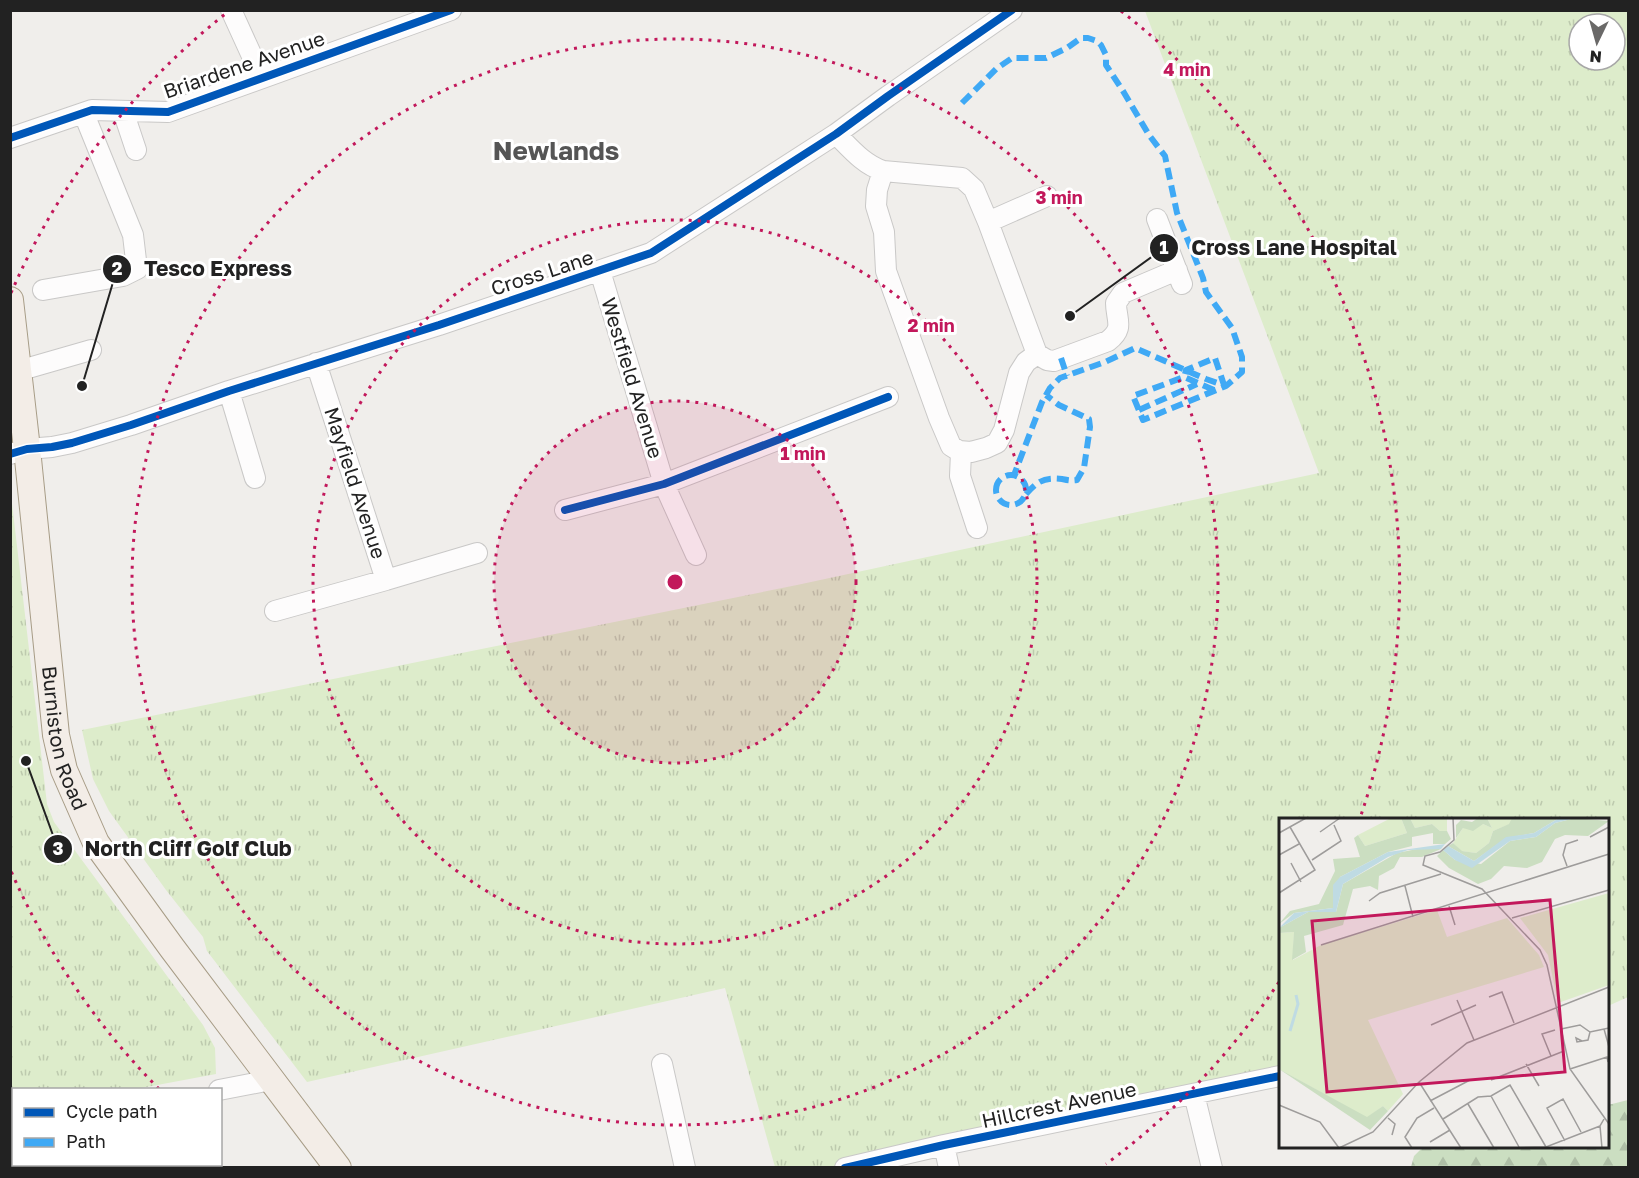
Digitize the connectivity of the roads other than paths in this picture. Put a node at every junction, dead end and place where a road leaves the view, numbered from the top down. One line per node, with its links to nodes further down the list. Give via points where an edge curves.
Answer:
1 (231, 10): 4 (street)
2 (451, 10): 4 (street, Briardene Avenue)
3 (1004, 13): 7 (street, Cross Lane)
4 (262, 78): 5 (street, Briardene Avenue, via 168,112)
5 (123, 111): 6 (street, Briardene Avenue, via 92,110); 9 (street)
6 (84, 114): 8 (street, Briardene Avenue); 15 (street, via 133,235 137,269 123,276)
7 (836, 134): 10 (street, via 864,162); 14 (street, Cross Lane, via 651,253)
8 (10, 138)
9 (136, 150)
10 (882, 171): 13 (street, via 962,178 974,189); 24 (street, via 876,206 884,232 886,271 939,418 951,446)
11 (1047, 196): 13 (street)
12 (1157, 219): 18 (street, via 1179,277 1123,292 1116,303 1119,327 1108,341 1054,361)
13 (988, 222): 18 (street)
14 (600, 271): 19 (street, Cross Lane); 26 (street, Westfield Avenue)
15 (43, 290)
16 (10, 300): 20 (main road, Burniston Road)
17 (91, 350): 20 (street)
18 (1037, 354): 24 (street, via 1019,374 997,443)
19 (316, 363): 21 (street, Cross Lane); 31 (street, Mayfield Avenue)
20 (18, 371): 23 (main road, Burniston Road)
21 (229, 391): 23 (street, Cross Lane, via 72,443); 25 (street)
22 (888, 397): 26 (street, Westfield Avenue)
23 (19, 451): 35 (main road, Burniston Road, via 56,735 64,770 96,843)
24 (961, 452): 28 (street, via 960,476)
25 (255, 478)
26 (664, 484): 27 (street, Westfield Avenue); 30 (street, Westfield Avenue)
27 (565, 510)
28 (977, 528)
29 (477, 553): 31 (street, Mayfield Avenue)
30 (696, 555)
31 (386, 580): 32 (street)
32 (275, 611)
33 (662, 1064): 40 (street)
34 (1279, 1076): 37 (street, Hillcrest Avenue)
35 (272, 1080): 36 (street); 39 (main road, Burniston Road)
36 (222, 1088)
37 (1194, 1094): 38 (street, Hillcrest Avenue); 43 (street)
38 (944, 1145): 41 (street, Hillcrest Avenue); 42 (street)
39 (338, 1167)
40 (685, 1167)
41 (845, 1167)
42 (949, 1167)
43 (1212, 1167)

